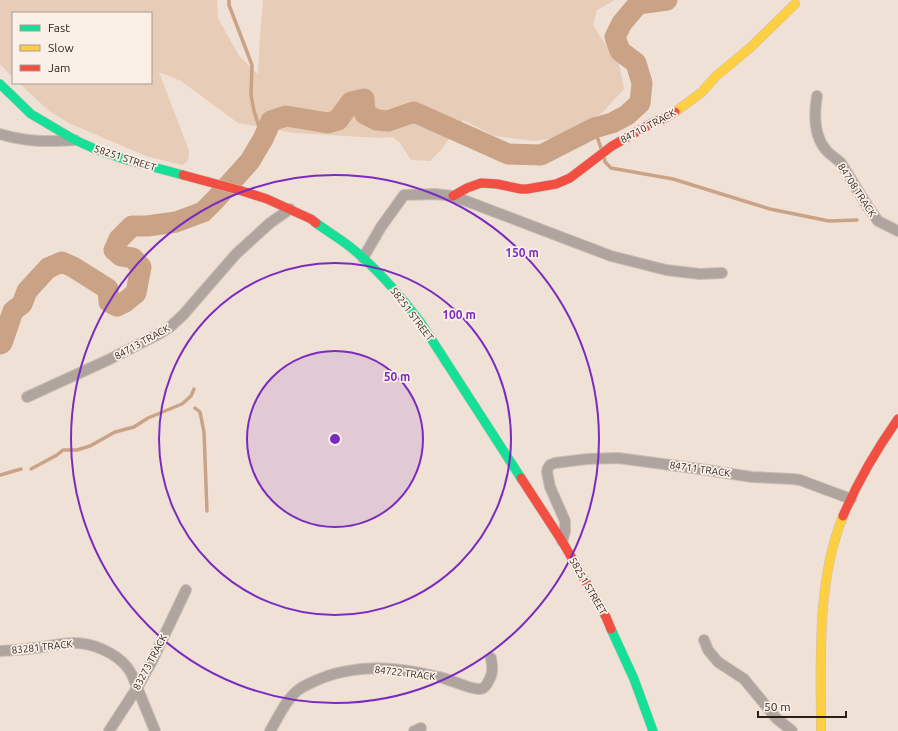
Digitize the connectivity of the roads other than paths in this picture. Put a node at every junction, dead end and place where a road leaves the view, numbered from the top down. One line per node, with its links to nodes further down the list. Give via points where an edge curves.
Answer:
1 (795, 4): 6 (street, 84710 TRACK, via 691,101 678,111 612,146 570,178 556,184 527,189 481,183)
2 (0, 84): 5 (street, 58251 STREET, via 31,114)
3 (817, 96): 8 (street, 84708 TRACK, via 815,121 820,140 826,150 841,163 878,221)
4 (0, 134): 5 (street, via 27,140)
5 (75, 140): 7 (street, 58251 STREET, via 95,150 242,191)
6 (453, 196): 9 (street, via 404,195); 10 (street, via 611,256 666,270 700,274)
7 (290, 209): 9 (street, 58251 STREET, via 317,223); 11 (street, 84713 TRACK, via 270,223 236,254 170,327 108,360)
8 (898, 231)
9 (363, 258): 14 (street, 58251 STREET, via 421,323)
10 (722, 273)
11 (27, 397)
12 (898, 419): 13 (street, via 869,460)
13 (850, 499): 14 (street, 84711 TRACK, via 800,480 785,478 752,477 618,458 555,463 548,468 548,478 564,521 565,532); 25 (street, via 836,539 826,583 822,629)
14 (562, 541): 23 (street, 58251 STREET, via 606,617 634,679)
15 (186, 590): 19 (street, 83273 TRACK)
16 (704, 640): 24 (street, via 718,662 744,679 776,718)
17 (0, 651): 19 (street, 83281 TRACK, via 84,643 108,652 122,661)
18 (491, 658): 22 (street, 84722 TRACK, via 491,677 481,689 474,689 438,676 380,668 330,675 296,692)
19 (137, 688): 20 (street, 83273 TRACK); 21 (street, 83281 TRACK)
20 (108, 731)
21 (155, 731)
22 (270, 731)
23 (653, 731)
24 (792, 731)
25 (821, 731)

